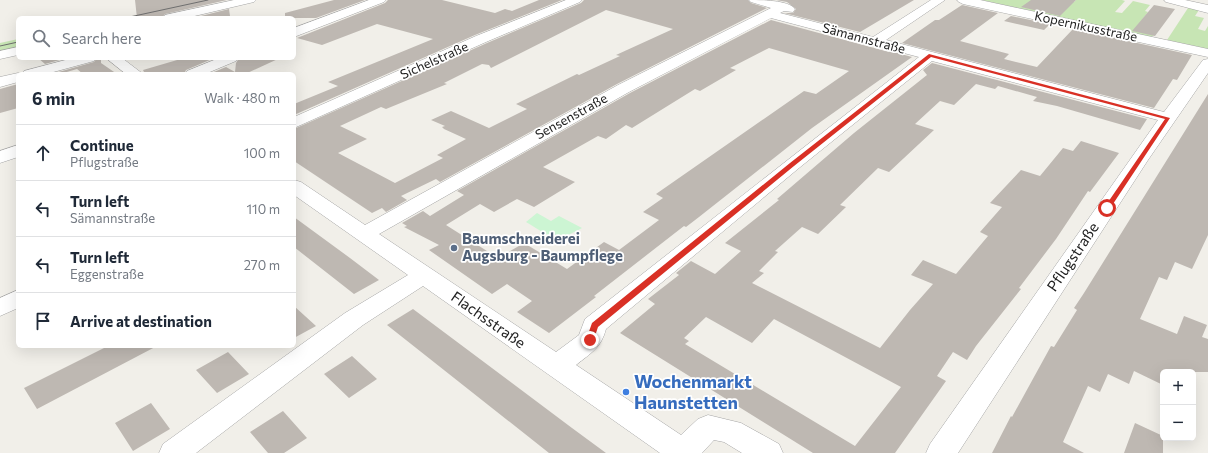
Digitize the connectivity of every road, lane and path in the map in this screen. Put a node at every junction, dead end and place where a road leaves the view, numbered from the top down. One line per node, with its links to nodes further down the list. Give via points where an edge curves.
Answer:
1 (250, 0): 11 (street)
2 (380, 0): 12 (street)
3 (576, 0): 28 (street, Sichelstraße, via 481,39)
4 (755, 0): 10 (street, Sämannstraße)
5 (939, 0): 13 (street)
6 (963, 0): 15 (street, Kopernikusstraße)
7 (1170, 0): 8 (street)
8 (1185, 2): 9 (street)
9 (1208, 9)
10 (777, 10): 13 (street, Sämannstraße); 32 (street, Sensenstraße, via 648,74)
11 (178, 16)
12 (296, 32)
13 (881, 37): 17 (street, Sämannstraße)
14 (16, 51): 16 (street)
15 (1208, 53)
16 (0, 55)
17 (930, 55): 27 (street, Sämannstraße); 36 (street, via 594,325 590,340)
18 (82, 60): 22 (street)
19 (116, 60): 23 (street)
20 (226, 60): 24 (street)
21 (1208, 63): 27 (street, Pflugstraße)
22 (36, 72)
23 (133, 72)
24 (197, 72)
25 (16, 78): 26 (street)
26 (0, 82)
27 (1168, 118): 40 (street, Pflugstraße)
28 (296, 122)
29 (16, 151): 30 (street)
30 (0, 158)
31 (296, 187): 32 (street, Flachsstraße)
32 (364, 234): 33 (street, Flachsstraße)
33 (423, 276): 36 (street, Flachsstraße); 37 (street, via 354,319)
34 (16, 299): 35 (street)
35 (0, 308)
36 (556, 367): 38 (street, Flachsstraße)
37 (174, 453)
38 (683, 453): 39 (street, via 708,427 731,432)
39 (768, 453)
40 (941, 453)

